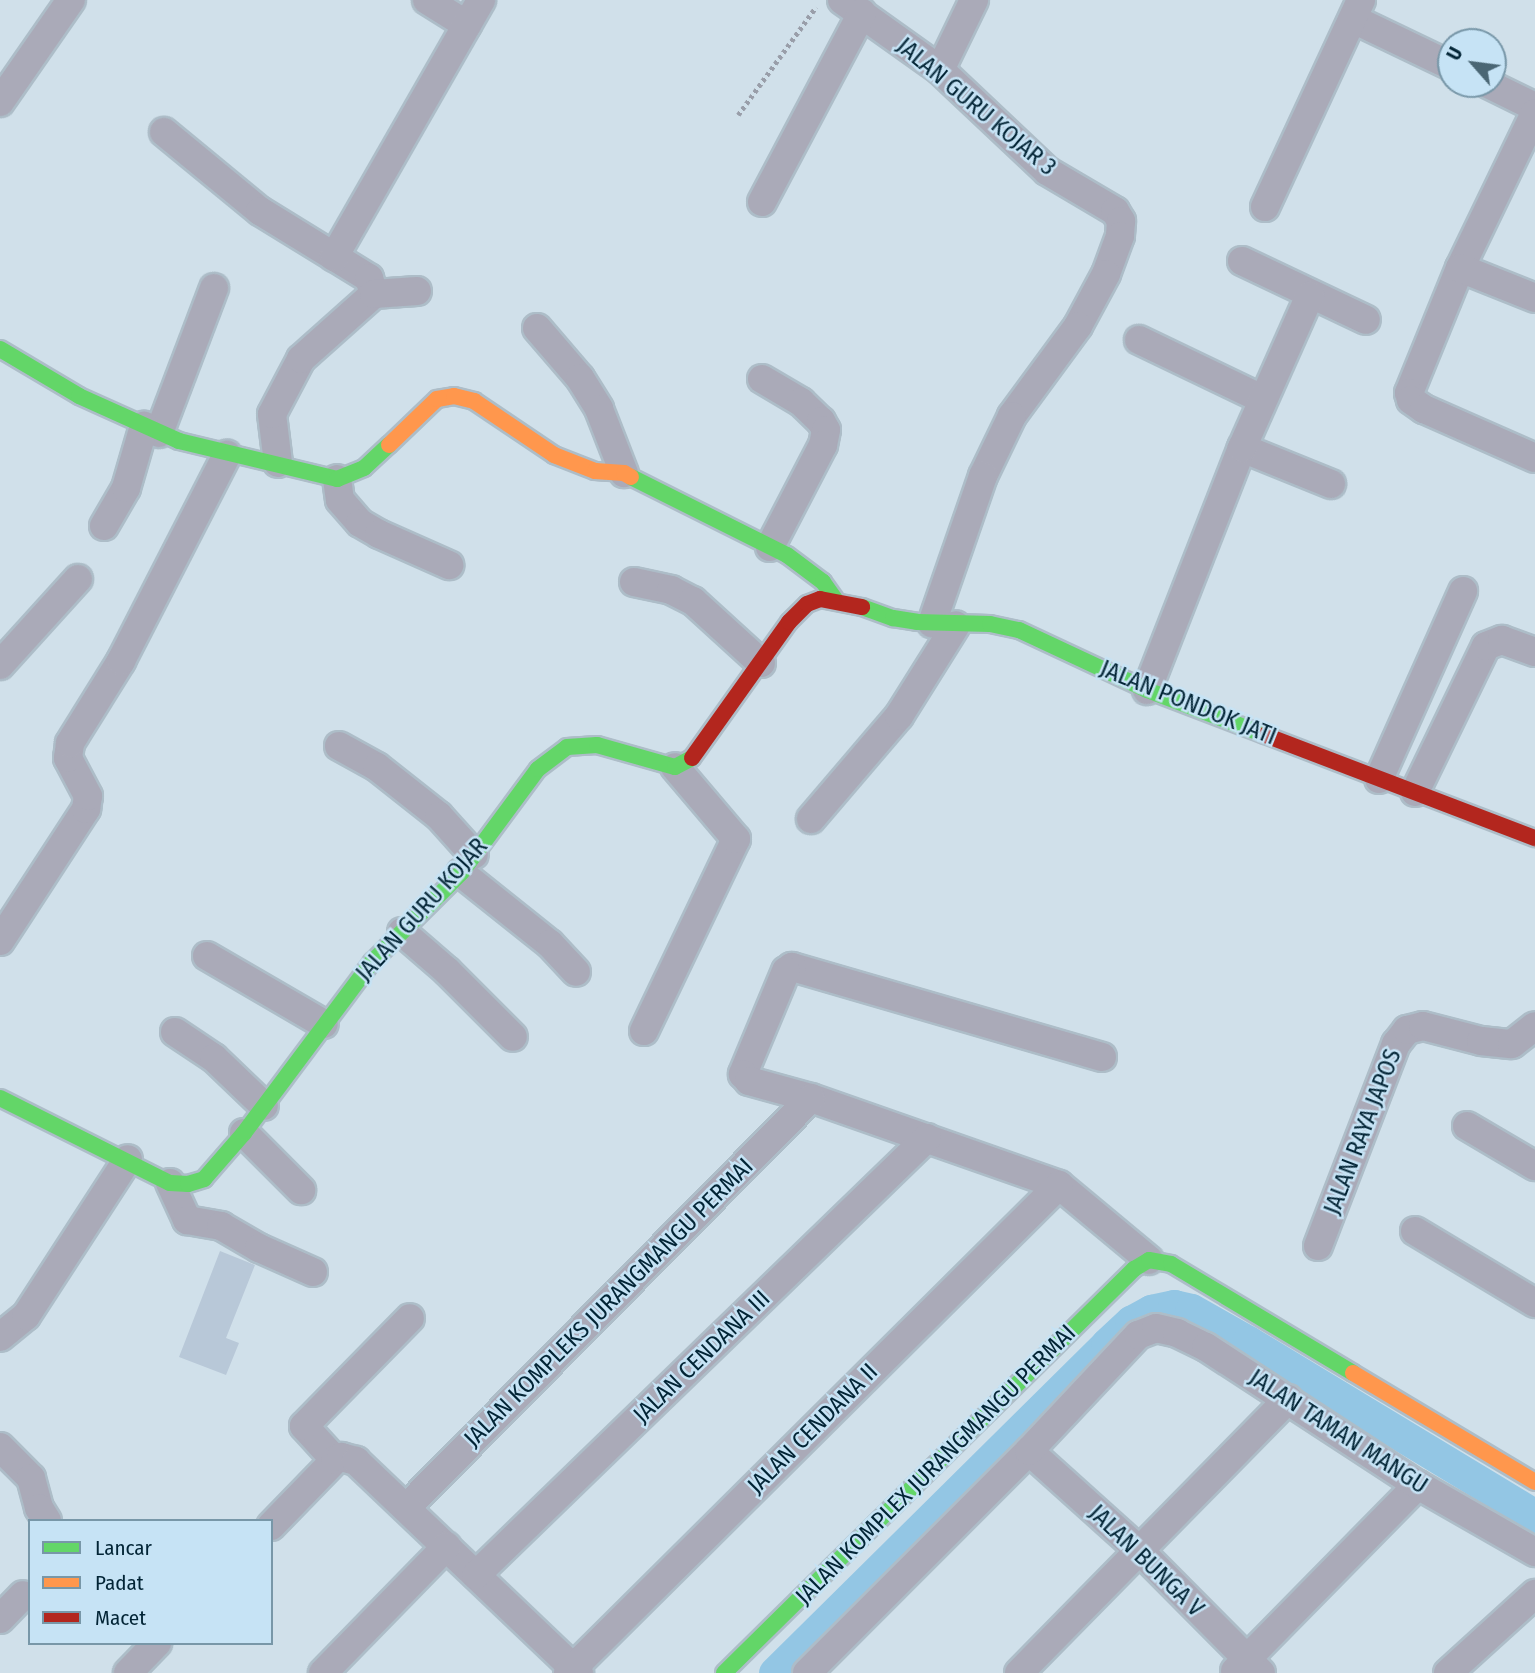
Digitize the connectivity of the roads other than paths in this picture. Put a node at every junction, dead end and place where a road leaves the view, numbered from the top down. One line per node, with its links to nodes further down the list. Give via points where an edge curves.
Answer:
1 (71, 0): 11 (street)
2 (427, 0): 7 (street)
3 (481, 0): 7 (street)
4 (974, 0): 9 (street)
5 (852, 7): 9 (street, JALAN GURU KOJAR 3); 15 (street)
6 (1357, 10): 8 (street); 16 (street)
7 (467, 25): 17 (street)
8 (1437, 58)
9 (940, 70): 46 (street, JALAN GURU KOJAR 3, via 1047,171 1115,211 1121,221 1106,274 1079,326 1012,416 983,475)
10 (1507, 93): 12 (street)
11 (0, 102)
12 (1535, 107)
13 (1535, 113): 19 (street)
14 (164, 132): 17 (street, via 260,211)
15 (762, 202)
16 (1265, 207)
17 (334, 257): 22 (street, via 369,278)
18 (1242, 261): 23 (street)
19 (1461, 268): 24 (street); 34 (street, via 1409,393 1411,400)
20 (214, 288): 31 (street)
21 (417, 291): 22 (street)
22 (374, 293): 35 (street, via 301,359 272,414)
23 (1310, 295): 25 (street); 30 (street)
24 (1535, 298)
25 (1366, 320)
26 (537, 328): 36 (street, via 580,378 599,409)
27 (1139, 340): 30 (street)
28 (0, 349): 31 (street, via 79,396)
29 (762, 379): 40 (street, via 800,402 826,430 823,445)
30 (1262, 398): 32 (street)
31 (152, 430): 33 (street); 39 (street)
32 (1241, 448): 38 (street); 50 (street)
33 (227, 455): 35 (street); 59 (street, via 121,661 70,743 68,758 88,796 86,809)
34 (1535, 458)
35 (278, 463): 37 (street)
36 (624, 473): 37 (street, via 595,471 554,454 474,401 454,396 437,400 364,468); 40 (street)
37 (337, 479): 41 (street, via 340,500 360,523)
38 (1331, 484)
39 (104, 526)
40 (770, 547): 45 (street, via 823,582)
41 (449, 565)
42 (78, 579): 49 (street)
43 (634, 582): 48 (street, via 671,590 693,601)
44 (1463, 591): 53 (street)
45 (835, 600): 46 (street, JALAN PONDOK JATI, via 893,618); 48 (street, via 807,604)
46 (944, 624): 50 (street, JALAN PONDOK JATI, via 990,624 1020,631); 55 (street, via 899,716)
47 (1535, 652): 54 (street, via 1502,640 1486,646)
48 (761, 663): 52 (street, via 695,757)
49 (0, 666)
50 (1147, 690): 53 (street, JALAN PONDOK JATI)
51 (339, 747): 57 (street, via 377,767 439,816)
52 (675, 768): 57 (street, JALAN GURU KOJAR, via 597,745 567,747 537,769); 64 (street, via 736,839)
53 (1379, 779): 54 (street, JALAN PONDOK JATI)
54 (1415, 792): 56 (street, JALAN PONDOK JATI)
55 (811, 819)
56 (1535, 838)
57 (467, 864): 58 (street, JALAN GURU KOJAR); 61 (street)
58 (402, 932): 62 (street, JALAN GURU KOJAR); 66 (street)
59 (0, 941)
60 (207, 956): 62 (street)
61 (576, 972)
62 (324, 1024): 70 (street, JALAN GURU KOJAR)
63 (1535, 1026): 80 (street, JALAN RAYA JAPOS, via 1512,1044 1423,1026 1407,1030 1396,1044)
64 (644, 1031)
65 (175, 1032): 70 (street, via 214,1058)
66 (513, 1037)
67 (1102, 1057): 69 (street, via 792,967 786,971 743,1074 749,1081)
68 (0, 1098): 74 (street)
69 (811, 1098): 73 (street); 92 (street, JALAN KOMPLEKS JURANGMANGU PERMAI)
70 (264, 1106): 72 (street, JALAN GURU KOJAR)
71 (1467, 1126): 75 (street)
72 (244, 1133): 76 (street, JALAN GURU KOJAR, via 204,1179); 78 (street)
73 (927, 1138): 77 (street); 98 (street, JALAN CENDANA III)
74 (128, 1159): 76 (street); 85 (street, via 26,1316)
75 (1535, 1166)
76 (170, 1183): 82 (street, via 187,1220 221,1226)
77 (1059, 1185): 81 (street); 104 (street, JALAN CENDANA II)
78 (301, 1190)
79 (1415, 1231): 83 (street)
80 (1318, 1246)
81 (1150, 1260): 90 (street, via 1171,1264); 107 (street, JALAN KOMPLEX JURANGMANGU PERMAI, via 1134,1269)
82 (313, 1272)
83 (1535, 1303)
84 (410, 1318): 89 (street, via 304,1426)
85 (0, 1337)
86 (1289, 1399): 88 (street, JALAN TAMAN MANGU, via 1206,1347 1156,1328 1138,1335); 91 (street, JALAN TAMAN MANGU); 96 (street)
87 (0, 1447): 93 (street, via 31,1478)
88 (1029, 1451): 96 (street, JALAN BUNGA V); 108 (street)
89 (335, 1460): 92 (street, via 356,1461); 94 (street)
90 (1535, 1482)
91 (1418, 1485): 97 (street, JALAN TAMAN MANGU); 103 (street)
92 (406, 1508): 95 (street)
93 (46, 1519)
94 (273, 1523)
95 (447, 1546): 98 (street); 106 (street)
96 (1139, 1550): 103 (street, JALAN BUNGA V); 109 (street)
97 (1535, 1552)
98 (476, 1575): 104 (street)
99 (1535, 1594): 110 (street)
100 (23, 1595): 101 (street)
101 (0, 1619)
102 (155, 1645): 105 (street)
103 (1247, 1668)
104 (573, 1671)
105 (128, 1673)
106 (324, 1673)
107 (724, 1673)
108 (807, 1673)
109 (1019, 1673)
110 (1448, 1673)

